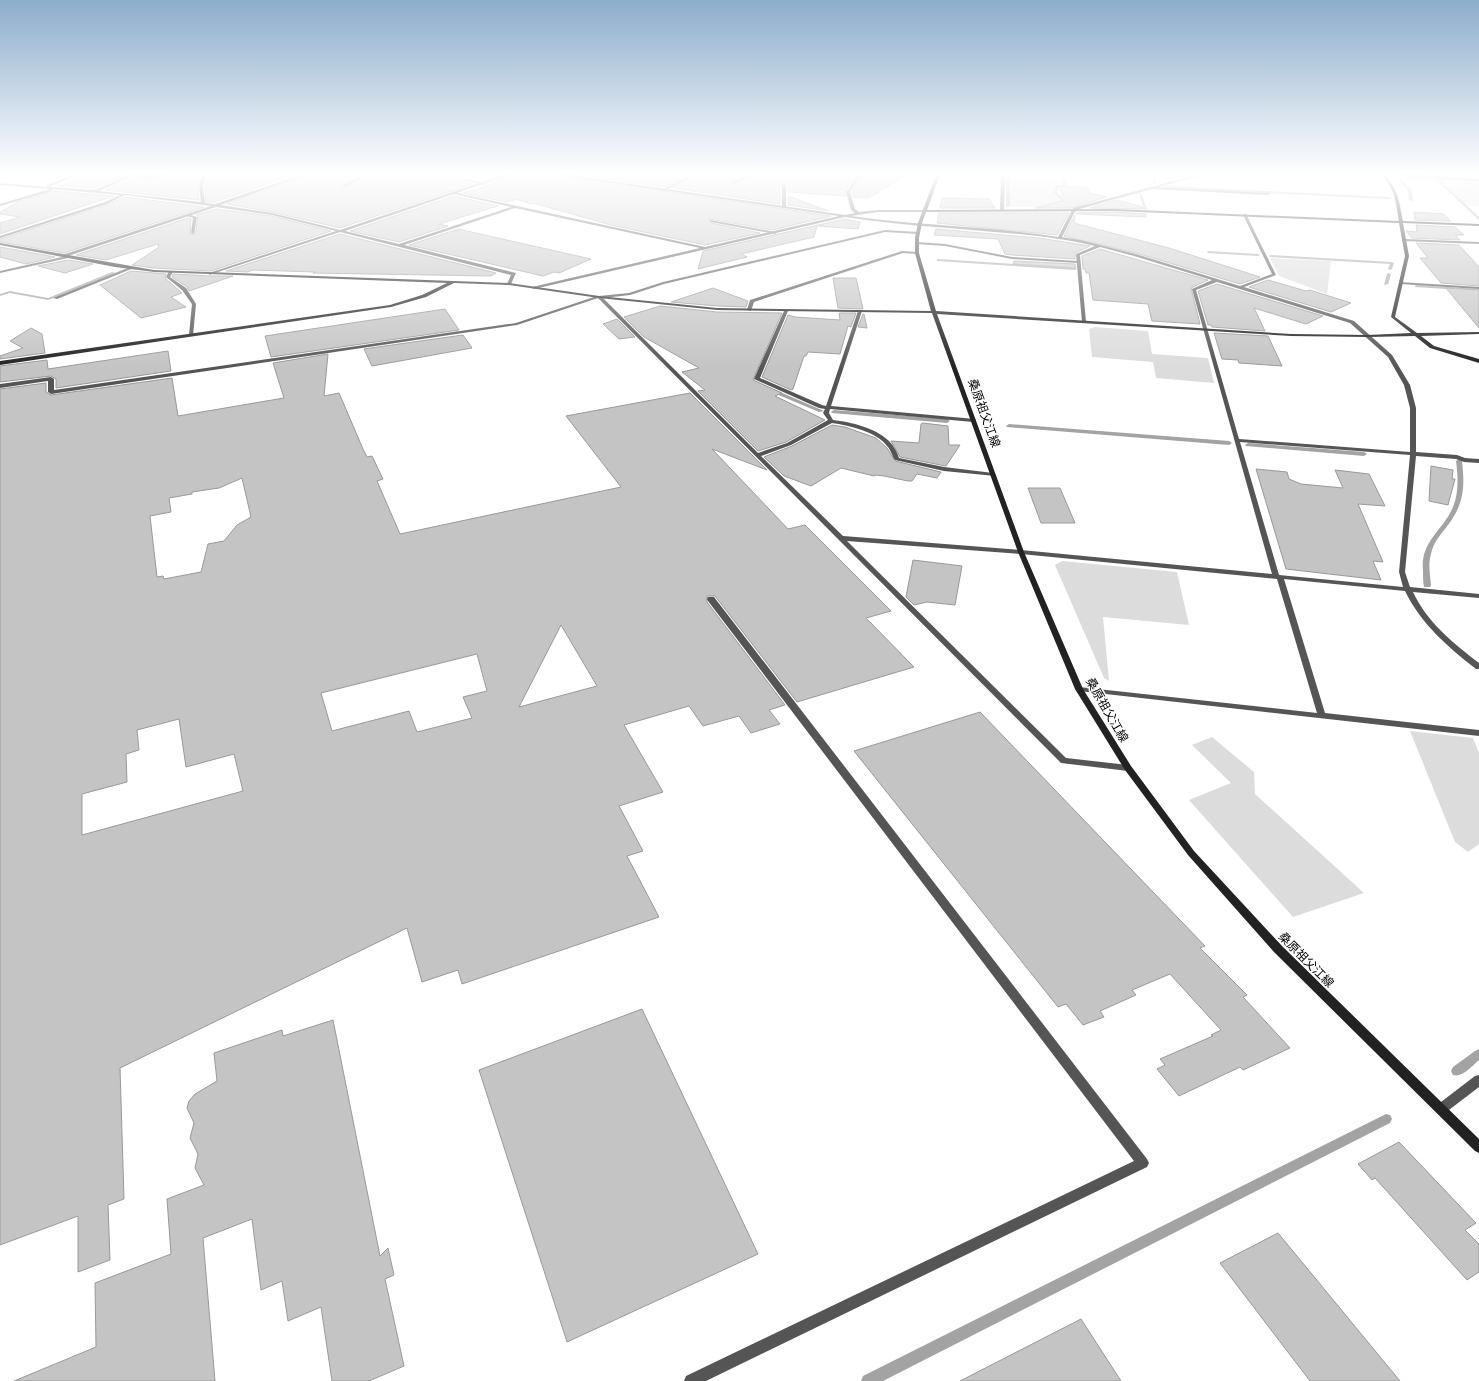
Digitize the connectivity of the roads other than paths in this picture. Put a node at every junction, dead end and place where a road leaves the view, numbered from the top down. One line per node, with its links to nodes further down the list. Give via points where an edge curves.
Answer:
1 (116, 239): 19 (street)
2 (315, 239): 24 (street)
3 (374, 239): 15 (street)
4 (419, 239): 15 (street)
5 (664, 239): 17 (street)
6 (748, 239): 17 (street)
7 (849, 239): 32 (street, via 663,283 630,294)
8 (917, 239): 12 (street, 桑原祖父江線)
9 (1071, 239): 16 (street)
10 (1257, 239): 29 (street, via 1274,275)
11 (1405, 240): 13 (street); 28 (street, via 1407,256)
12 (917, 243): 18 (street, 桑原祖父江線); 20 (street, via 945,245 1012,258)
13 (1479, 243)
14 (0, 244): 19 (street)
15 (400, 246): 27 (street, via 514,274)
16 (1099, 246): 20 (street, via 1078,254); 25 (street)
17 (708, 249): 30 (street)
18 (917, 253): 34 (street, via 903,252 752,301); 37 (street, 桑原祖父江線)
19 (65, 256): 21 (street); 22 (street)
20 (1078, 262): 38 (street)
21 (132, 268): 23 (street); 33 (street)
22 (0, 272)
23 (171, 272): 24 (street); 41 (street, via 168,277 184,289 194,304)
24 (211, 274): 26 (street)
25 (1217, 280): 29 (street); 39 (street, via 1194,289)
26 (454, 281): 27 (street); 41 (street, via 424,296 391,306)
27 (509, 284): 30 (street)
28 (1401, 284): 31 (street); 42 (street, via 1393,317)
29 (1241, 287): 43 (street, via 1352,322)
30 (534, 288): 32 (street)
31 (1479, 288)
32 (599, 297): 34 (street); 46 (street, via 517,324 51,392 51,379); 52 (street)
33 (55, 298)
34 (749, 310): 35 (street)
35 (786, 311): 36 (street); 47 (street, via 757,379)
36 (860, 311): 37 (street); 47 (street)
37 (934, 312): 38 (street); 48 (street, 桑原祖父江線)
38 (1084, 322): 39 (street)
39 (1204, 330): 43 (street); 50 (street)
40 (1479, 333): 42 (street)
41 (191, 335): 45 (street)
42 (1418, 335): 43 (street); 44 (street, via 1432,347)
43 (1368, 336): 51 (street, via 1390,356 1407,385 1413,408)
44 (1479, 361)
45 (0, 363)
46 (0, 386)
47 (828, 408): 48 (street); 49 (street, via 826,413)
48 (973, 420): 54 (street, 桑原祖父江線)
49 (830, 421): 52 (street, via 789,444); 54 (street, via 876,434 889,443 897,459 944,469)
50 (1236, 440): 51 (street); 57 (street)
51 (1413, 454): 53 (street); 58 (street, via 1402,572)
52 (757, 455): 55 (street)
53 (1479, 461)
54 (993, 475): 56 (street, 桑原祖父江線)
55 (840, 538): 56 (street); 65 (street, via 1064,761)
56 (1021, 552): 57 (street); 62 (street, 桑原祖父江線)
57 (1278, 577): 58 (street); 63 (street)
58 (1406, 590): 59 (street); 61 (street, via 1429,624)
59 (1479, 596)
60 (711, 599): 69 (street, via 1143,1162)
61 (1479, 667)
62 (1079, 689): 63 (street); 65 (street, 桑原祖父江線)
63 (1322, 716): 64 (street)
64 (1479, 733)
65 (1128, 768): 67 (street, 桑原祖父江線, via 1191,853 1269,939)
66 (1479, 1080): 67 (street)
67 (1441, 1109): 68 (street, 桑原祖父江線)
68 (1479, 1147)
69 (691, 1381)

